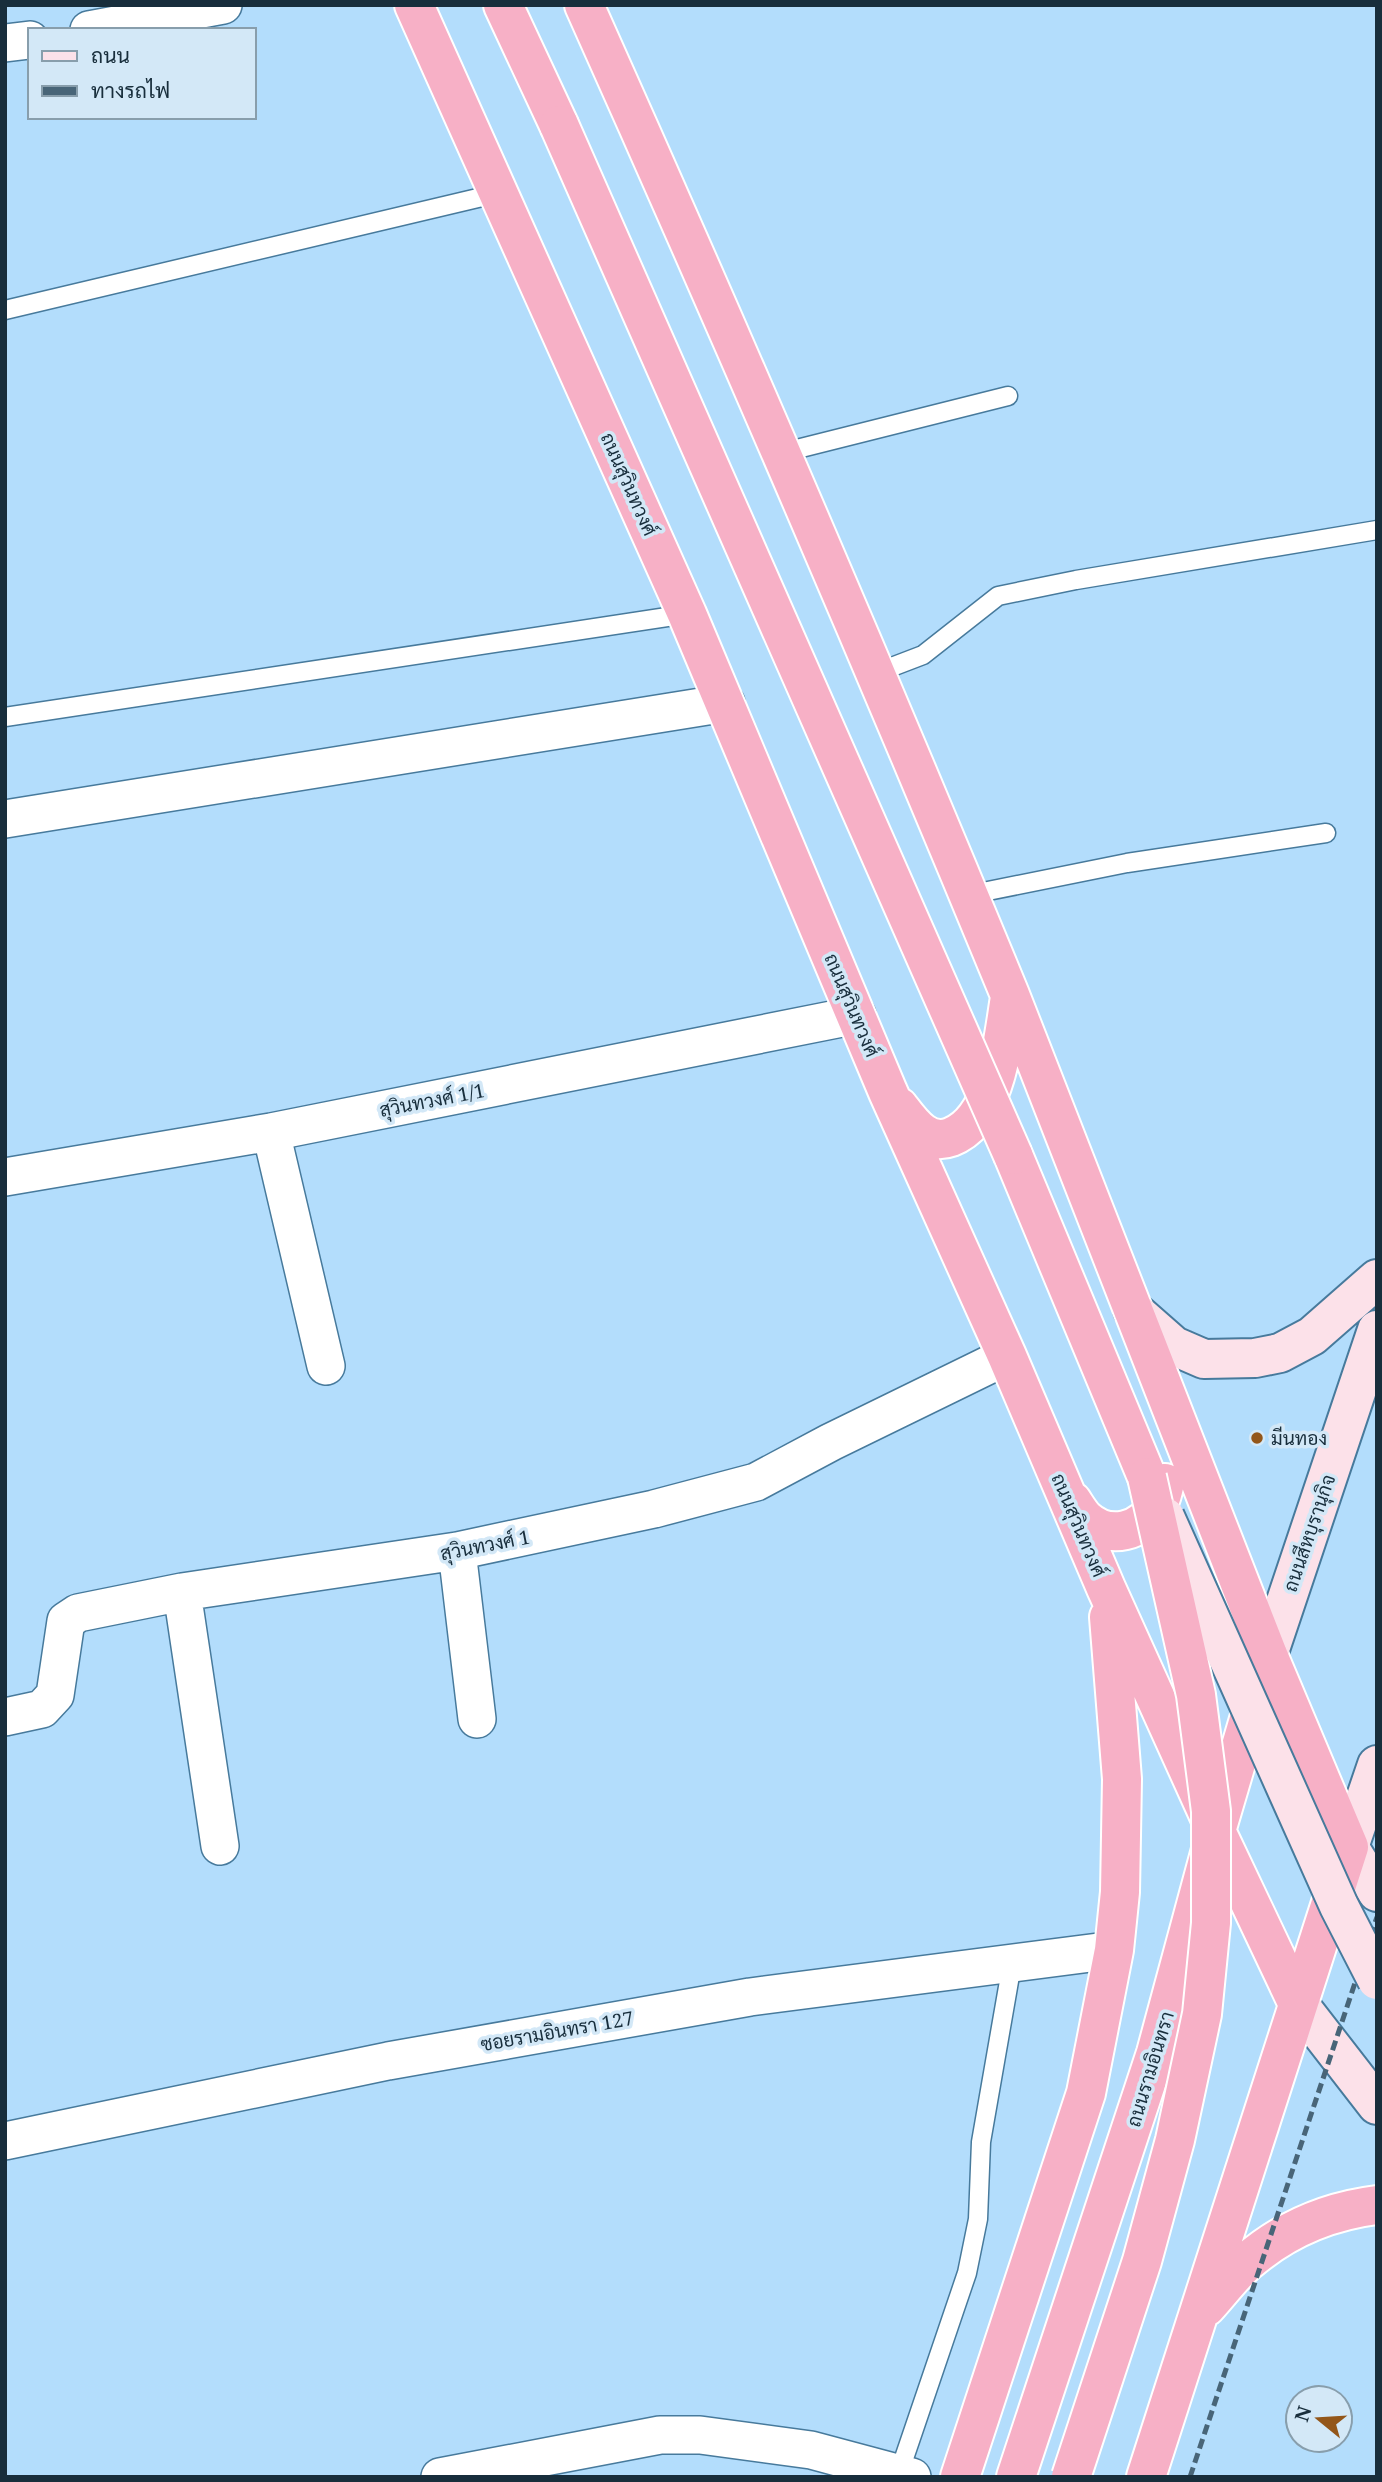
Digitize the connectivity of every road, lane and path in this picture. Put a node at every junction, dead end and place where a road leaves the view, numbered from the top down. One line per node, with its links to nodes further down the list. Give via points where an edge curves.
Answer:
1 (223, 5): 5 (street)
2 (414, 5): 8 (highway, ถนนสุวินทวงศ์)
3 (503, 5): 31 (highway, bridge, via 1013,1155)
4 (584, 5): 11 (highway)
5 (100, 28)
6 (28, 40): 7 (street)
7 (5, 43)
8 (499, 193): 9 (lane); 13 (highway, ถนนสุวินทวงศ์)
9 (5, 310)
10 (1008, 396): 11 (lane)
11 (782, 453): 14 (highway)
12 (1377, 530): 14 (lane, via 998,596 923,655)
13 (687, 614): 15 (highway, ถนนสุวินทวงศ์); 16 (lane)
14 (876, 673): 19 (highway)
15 (726, 703): 17 (street); 21 (highway, ถนนสุวินทวงศ์)
16 (5, 718)
17 (5, 819)
18 (1326, 832): 19 (lane, via 1127,863)
19 (968, 895): 20 (highway)
20 (1010, 995): 22 (highway, via 999,1063 972,1123 942,1140 925,1135 915,1129); 26 (highway)
21 (857, 1015): 22 (highway, ถนนสุวินทวงศ์); 23 (street, สุวินทวงศ์ 1/1)
22 (888, 1092): 28 (highway, ถนนสุวินทวงศ์)
23 (271, 1132): 24 (street, สุวินทวงศ์ 1/1); 29 (street)
24 (5, 1177)
25 (1377, 1279): 26 (main road, via 1312,1336 1280,1353 1255,1358 1204,1359 1174,1346)
26 (1133, 1310): 30 (highway)
27 (1377, 1330): 36 (main road, ถนนสีหบุรานุกิจ)
28 (1007, 1356): 32 (highway, ถนนสุวินทวงศ์); 33 (street, สุวินทวงศ์ 1, via 756,1482)
29 (326, 1366)
30 (1168, 1400): 32 (highway, via 1165,1482 1159,1503 1148,1517 1130,1530 1100,1529 1084,1519); 36 (highway)
31 (1147, 1476): 46 (main road, bridge, via 1339,1906); 56 (highway, bridge, via 1196,1695 1211,1811 1211,1923 1202,2014 1175,2140 1142,2261)
32 (1064, 1491): 34 (highway, ถนนสุวินทวงศ์)
33 (457, 1551): 35 (street, สุวินทวงศ์ 1); 38 (street)
34 (1106, 1588): 40 (highway, ถนนสุวินทวงศ์); 44 (highway, via 1122,1779)
35 (182, 1592): 37 (street, สุวินทวงศ์ 1, via 78,1613 65,1621 55,1695 42,1709); 41 (street)
36 (1268, 1655): 40 (highway, ถนนรามอินทรา); 42 (highway)
37 (5, 1717)
38 (477, 1719)
39 (1377, 1765): 42 (main road)
40 (1216, 1831): 47 (highway, ถนนสุวินทวงศ์); 55 (highway, ถนนรามอินทรา, via 1156,2053)
41 (220, 1846)
42 (1349, 1847): 43 (main road); 47 (highway)
43 (1377, 1892)
44 (1114, 1950): 45 (street, ซอยรามอินทรา 127); 54 (highway, via 1086,2093)
45 (1012, 1964): 49 (street, ซอยรามอินทรา 127, via 737,1999 388,2061); 52 (lane, via 981,2142 978,2219 967,2273)
46 (1377, 1980)
47 (1297, 2002): 48 (main road); 51 (highway)
48 (1377, 2105)
49 (5, 2141)
50 (1377, 2205): 51 (highway, via 1315,2220 1281,2237 1246,2263)
51 (1199, 2315): 57 (highway)
52 (906, 2475): 53 (street, via 811,2450 700,2435 660,2435)
53 (440, 2477)
54 (960, 2477)
55 (1016, 2477)
56 (1071, 2477)
57 (1146, 2477)

